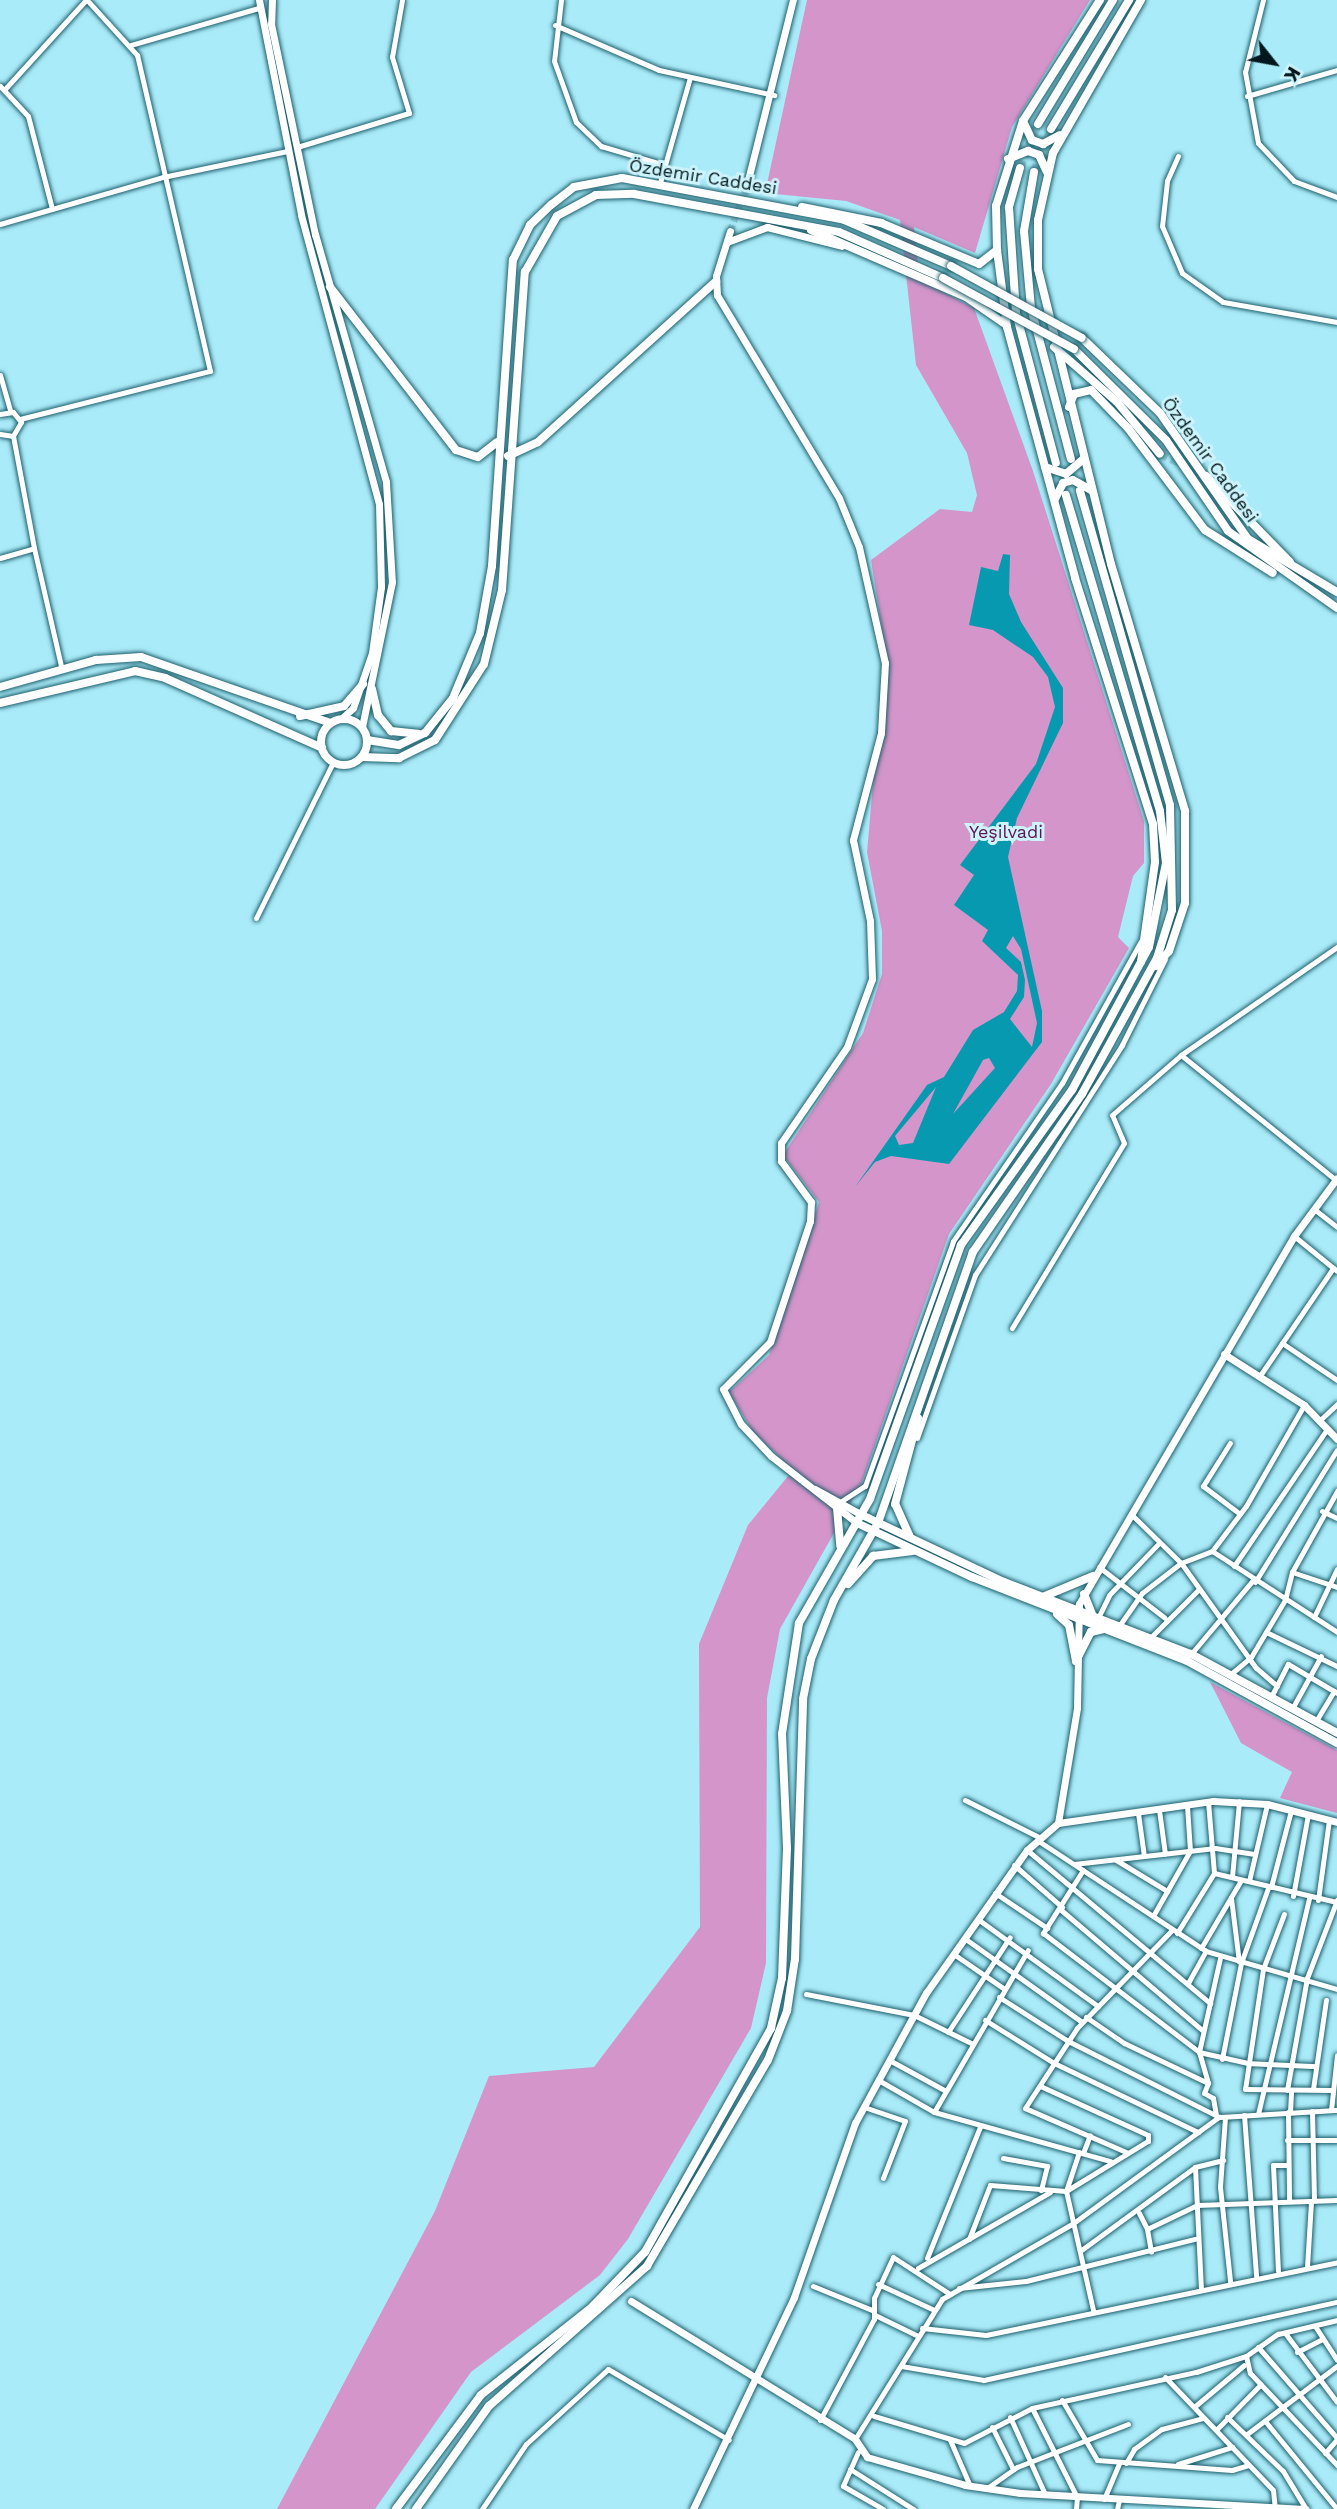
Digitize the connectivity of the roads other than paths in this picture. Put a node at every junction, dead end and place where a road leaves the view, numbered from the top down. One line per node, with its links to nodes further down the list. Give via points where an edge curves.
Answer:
1 (86, 0): 13 (street); 16 (street)
2 (272, 0): 23 (street)
3 (402, 0): 23 (street, via 392,57 409,113)
4 (561, 0): 12 (street)
5 (793, 0): 17 (street)
6 (1100, 0): 19 (main road)
7 (1113, 0): 20 (main road)
8 (1129, 0): 21 (main road)
9 (1141, 0): 22 (main road)
10 (1263, 0): 18 (street, via 1245,72)
11 (259, 4): 13 (street); 24 (street)
12 (555, 25): 15 (street, via 659,71); 27 (street, via 554,61 576,122 601,146)
13 (131, 45): 31 (street)
14 (1337, 70): 18 (street)
15 (690, 77): 17 (street); 27 (street)
16 (2, 88): 36 (street, via 28,116)
17 (774, 95): 33 (street)
18 (1247, 96): 34 (street, via 1258,143 1272,164 1294,181)
19 (1023, 121): 22 (main road, via 1032,140 1043,144); 26 (main road)
20 (1038, 124)
21 (1051, 129)
22 (1061, 133): 30 (main road)
23 (297, 147): 44 (street)
24 (287, 151): 31 (street); 74 (street, via 379,504 381,587)
25 (1178, 156): 45 (street, via 1167,181 1162,226 1182,273 1223,302)
26 (1008, 160): 30 (main road, via 1023,152 1039,155); 41 (main road, via 996,206)
27 (665, 165): 32 (street)
28 (1020, 168): 60 (main road, via 1009,207 1009,261 1024,350)
29 (1034, 172): 58 (main road, via 1024,231 1029,297)
30 (1048, 175): 47 (main road, via 1038,269)
31 (163, 177): 36 (street); 52 (street, via 210,371)
32 (659, 186): 35 (main road, Özdemir Caddesi); 55 (main road, Özdemir Caddesi, via 594,181 574,187 530,225 513,260)
33 (747, 188)
34 (1337, 197)
35 (784, 206): 41 (main road, via 817,207 881,223 979,264); 69 (main road, Özdemir Caddesi, bridge, via 878,231 1082,338 1160,413 1248,539)
36 (52, 209): 38 (street)
37 (788, 221): 42 (main road); 57 (main road, Özdemir Caddesi, via 634,194 596,195 557,216 525,272); 70 (main road, Özdemir Caddesi, bridge, via 875,244 1074,349 1166,440 1228,531)
38 (0, 223)
39 (730, 231): 40 (street)
40 (726, 242): 42 (street, via 767,227); 43 (street)
41 (997, 250): 46 (main road)
42 (878, 256): 46 (main road, via 994,311)
43 (716, 281): 57 (main road, via 538,442); 114 (street, via 730,317 839,498 859,547 885,663 881,733 853,840 870,921 873,979 847,1047 781,1143 781,1161 811,1202 810,1221 770,1342 723,1389 741,1424 805,1484)
44 (330, 287): 55 (main road, via 456,450 478,457); 76 (street, via 386,482 392,582)
45 (1337, 322)
46 (1007, 327): 61 (main road)
47 (1051, 341): 49 (main road); 56 (main road, via 1117,402)
48 (0, 375): 50 (street)
49 (1069, 407): 59 (main road); 70 (main road, via 1074,394 1091,390 1128,428 1205,530 1242,559)
50 (10, 411): 51 (street); 52 (street)
51 (0, 413)
52 (20, 419): 54 (street)
53 (0, 434): 54 (street)
54 (13, 436): 67 (street)
55 (497, 442): 82 (main road, Özdemir Caddesi, via 492,566 480,634 453,698)
56 (1160, 454)
57 (508, 456): 85 (main road, Özdemir Caddesi, via 502,590 484,664 435,740 399,758)
58 (1071, 459)
59 (1083, 459): 61 (main road, via 1066,474); 63 (main road)
60 (1056, 463)
61 (1045, 467): 66 (main road)
62 (1206, 476): 69 (main road)
63 (1091, 490): 66 (main road, via 1083,482 1063,483); 90 (main road, via 1185,811 1185,903)
64 (1080, 491): 92 (main road, via 1170,805 1172,910)
65 (1066, 495): 91 (main road, via 1160,811 1161,904)
66 (1055, 503): 88 (main road, via 1153,824 1155,862)
67 (34, 548): 68 (street); 73 (street)
68 (0, 558)
69 (1309, 577): 71 (main road, Özdemir Caddesi)
70 (1294, 582): 72 (main road, Özdemir Caddesi)
71 (1337, 592)
72 (1337, 607)
73 (62, 670): 75 (main road); 78 (main road, via 142,657)
74 (363, 684): 78 (main road, via 344,706); 79 (street)
75 (0, 687)
76 (372, 689): 81 (street); 82 (main road, via 378,715 391,731)
77 (0, 703): 84 (main road, via 135,671 308,737)
78 (298, 716): 80 (main road)
79 (342, 719): 80 (main road); 81 (main road)
80 (330, 723): 84 (main road)
81 (362, 727): 83 (main road)
82 (425, 733): 83 (main road, via 399,745)
83 (367, 740): 85 (main road)
84 (322, 748): 86 (main road)
85 (362, 757): 86 (main road, via 350,764)
86 (333, 762): 87 (street)
87 (256, 918)
88 (1141, 941): 91 (main road); 114 (street, via 1062,1083 953,1241 865,1486)
89 (1337, 947): 93 (street)
90 (1169, 951): 92 (main road); 109 (street, via 1122,1045 975,1275)
91 (1142, 963): 119 (main road, via 1072,1090 961,1245)
92 (1149, 974): 106 (main road, via 1082,1094 973,1252)
93 (1181, 1055): 94 (street); 99 (street, via 1112,1115 1124,1143)
94 (1336, 1180): 95 (street)
95 (1314, 1209): 96 (street); 97 (street)
96 (1337, 1227)
97 (1294, 1236): 98 (street); 101 (street)
98 (1335, 1270): 100 (street)
99 (1012, 1328)
100 (1282, 1343): 102 (street); 103 (street)
101 (1224, 1354): 102 (street); 116 (street)
102 (1259, 1377): 104 (street)
103 (1337, 1380)
104 (1304, 1405): 107 (street); 117 (street)
105 (1337, 1405): 107 (street)
106 (918, 1408): 109 (main road); 120 (main road)
107 (1319, 1421): 108 (street)
108 (1327, 1429): 110 (street); 127 (street)
109 (917, 1438): 121 (main road, via 895,1504)
110 (1337, 1439)
111 (1230, 1443): 117 (street, via 1203,1486)
112 (1337, 1450): 132 (street)
113 (1337, 1491): 115 (street)
114 (838, 1505): 119 (street); 123 (main road, via 843,1522)
115 (1322, 1511): 118 (street); 130 (street)
116 (1131, 1514): 122 (street); 128 (street)
117 (1240, 1514): 125 (street)
118 (1337, 1518)
119 (860, 1519): 120 (main road); 123 (main road)
120 (876, 1527): 121 (main road); 124 (main road); 139 (main road)
121 (912, 1540): 137 (main road)
122 (1159, 1543): 126 (street); 133 (street)
123 (839, 1551): 370 (main road, via 799,1623 789,1660 782,1734 787,1848 782,1978 771,2028 645,2252 592,2307 481,2395)
124 (917, 1551): 139 (main road, via 873,1556); 141 (main road)
125 (1212, 1551): 126 (street); 127 (street)
126 (1181, 1563): 135 (street); 138 (street)
127 (1234, 1566): 132 (street)
128 (1099, 1567): 131 (street); 133 (street)
129 (1337, 1569): 134 (street)
130 (1292, 1572): 134 (street); 140 (street)
131 (1093, 1576): 136 (street); 137 (main road, via 1058,1595)
132 (1254, 1581): 140 (street); 146 (street)
133 (1119, 1584): 138 (street); 143 (street)
134 (1335, 1586): 144 (street)
135 (1198, 1590): 145 (street); 146 (street)
136 (1084, 1594): 142 (street); 143 (main road)
137 (1039, 1595): 142 (main road)
138 (1138, 1598): 145 (street); 147 (street)
139 (834, 1600): 371 (main road, via 803,1699 795,1959 787,2011 768,2060 648,2266 489,2406)
140 (1285, 1600): 144 (street); 149 (street)
141 (1052, 1608): 142 (main road); 155 (main road, via 1069,1625)
142 (1078, 1614): 143 (main road); 148 (main road); 155 (street)
143 (1096, 1617): 147 (main road)
144 (1314, 1617): 150 (street)
145 (1165, 1618): 151 (street)
146 (1220, 1621): 152 (street); 154 (street)
147 (1119, 1626): 151 (main road)
148 (1106, 1629): 155 (main road, via 1091,1632); 165 (main road, via 1227,1681)
149 (1266, 1632): 153 (street); 154 (street)
150 (1337, 1632)
151 (1150, 1638): 152 (main road)
152 (1191, 1654): 157 (main road)
153 (1321, 1656): 156 (street); 158 (street)
154 (1251, 1657): 157 (street); 159 (street)
155 (1076, 1661): 176 (street, via 1077,1709)
156 (1337, 1665)
157 (1232, 1673): 161 (main road)
158 (1310, 1678): 159 (street, via 1288,1664); 160 (street); 162 (street)
159 (1277, 1686): 161 (street)
160 (1336, 1692): 163 (street)
161 (1272, 1695): 162 (main road)
162 (1293, 1707): 163 (main road)
163 (1316, 1721): 164 (main road)
164 (1337, 1733)
165 (1337, 1744)
166 (965, 1800): 177 (street)
167 (1239, 1801): 168 (street); 169 (street); 181 (street)
168 (1208, 1802): 170 (street); 178 (street)
169 (1267, 1804): 172 (street); 183 (street)
170 (1187, 1806): 171 (street); 180 (street)
171 (1159, 1810): 173 (street); 182 (street)
172 (1291, 1810): 174 (street); 194 (street)
173 (1138, 1813): 176 (street); 184 (street)
174 (1308, 1814): 175 (street); 197 (street)
175 (1333, 1821): 200 (street)
176 (1058, 1823): 177 (street)
177 (1038, 1838): 179 (street); 187 (street)
178 (1215, 1848): 180 (street); 181 (street); 189 (street)
179 (1027, 1850): 186 (street); 193 (street)
180 (1190, 1851): 182 (street); 195 (street)
181 (1236, 1852): 183 (street); 190 (street)
182 (1165, 1854): 184 (street)
183 (1255, 1854): 192 (street)
184 (1144, 1856): 185 (street)
185 (1114, 1860): 187 (street); 195 (street)
186 (1014, 1864): 196 (street); 202 (street)
187 (1074, 1864): 188 (street)
188 (1083, 1870): 193 (street); 204 (street)
189 (1214, 1873): 190 (street); 207 (street)
190 (1232, 1877): 191 (street)
191 (1241, 1880): 192 (street); 198 (street)
192 (1248, 1881): 194 (street)
193 (1072, 1888): 202 (street); 212 (street)
194 (1269, 1888): 197 (street); 216 (street)
195 (1167, 1891): 204 (street)
196 (995, 1893): 205 (street); 206 (street)
197 (1293, 1896): 199 (street)
198 (1231, 1898): 210 (street); 216 (street)
199 (1308, 1898): 200 (street); 221 (street)
200 (1318, 1900): 201 (street)
201 (1337, 1901): 222 (street)
202 (1062, 1909): 206 (street); 219 (street)
203 (1284, 1914): 218 (street)
204 (1153, 1916): 207 (street)
205 (979, 1920): 208 (street); 209 (street)
206 (1047, 1928): 226 (street, via 1043,1933)
207 (1174, 1931): 210 (street); 212 (street)
208 (1010, 1937): 211 (street); 214 (street)
209 (967, 1940): 213 (street); 214 (street)
210 (1203, 1949): 215 (street); 223 (street)
211 (1028, 1950): 217 (street); 231 (street)
212 (1152, 1951): 219 (street); 223 (street)
213 (955, 1955): 220 (street); 232 (street)
214 (997, 1958): 217 (street); 220 (street)
215 (1220, 1958): 216 (street); 230 (street)
216 (1240, 1962): 218 (street); 241 (street)
217 (1016, 1969): 224 (street); 234 (street)
218 (1263, 1969): 221 (street); 244 (street)
219 (1130, 1970): 226 (street); 235 (street)
220 (982, 1973): 224 (street); 236 (street)
221 (1287, 1974): 222 (street); 245 (street)
222 (1307, 1978): 225 (street); 246 (street)
223 (1188, 1983): 230 (street)
224 (1003, 1988): 228 (street)
225 (1337, 1989)
226 (1114, 1990): 231 (street); 239 (street)
227 (806, 1994): 232 (street)
228 (999, 1997): 233 (street); 237 (street)
229 (1326, 2000): 247 (street)
230 (1210, 2003): 235 (street)
231 (1098, 2006): 234 (street)
232 (914, 2015): 236 (street); 242 (street)
233 (985, 2020): 238 (street); 243 (street)
234 (1084, 2020): 237 (street); 249 (street)
235 (1202, 2030): 239 (street)
236 (948, 2032): 238 (street)
237 (1068, 2041): 243 (street); 263 (street)
238 (971, 2043): 255 (street)
239 (1199, 2052): 241 (street); 249 (street)
240 (1337, 2057): 254 (street)
241 (1222, 2059): 244 (street)
242 (891, 2061): 248 (street); 255 (street)
243 (1054, 2063): 250 (street); 265 (street)
244 (1248, 2063): 245 (street); 252 (street, via 1245,2089)
245 (1269, 2064): 246 (street); 252 (street)
246 (1290, 2065): 247 (street); 253 (street)
247 (1315, 2066): 251 (street)
248 (880, 2081): 256 (street); 259 (street)
249 (1208, 2083): 263 (street, via 1204,2093 1213,2098)
250 (1040, 2086): 266 (street, via 1025,2108); 270 (street, via 1148,2135 1148,2141)
251 (1313, 2089): 253 (street); 254 (street)
252 (1260, 2090): 253 (street); 262 (street)
253 (1289, 2090): 260 (street)
254 (1332, 2090): 257 (street)
255 (944, 2091): 259 (street)
256 (864, 2107): 277 (street, via 905,2121); 328 (street)
257 (1334, 2110): 258 (street)
258 (1312, 2111): 260 (street); 267 (street)
259 (934, 2112): 264 (street)
260 (1289, 2112): 262 (street); 268 (street)
261 (1244, 2115): 262 (street); 263 (street); 283 (street)
262 (1258, 2115)
263 (1220, 2116): 265 (street); 273 (street)
264 (980, 2127): 271 (street); 295 (street)
265 (1198, 2133): 289 (street)
266 (1090, 2135): 270 (street); 271 (street)
267 (1313, 2139): 268 (street); 269 (street); 285 (street)
268 (1287, 2140): 275 (street)
269 (1337, 2140)
270 (1126, 2152): 274 (street)
271 (1081, 2153): 274 (street); 279 (street)
272 (1003, 2158): 278 (street, via 1047,2166)
273 (1223, 2160): 276 (street); 286 (street)
274 (1110, 2161): 279 (street)
275 (1288, 2165): 281 (street, via 1273,2165); 282 (street)
276 (1195, 2167): 287 (street); 288 (street)
277 (883, 2178)
278 (1041, 2190): 280 (street); 291 (street, via 990,2185)
279 (1066, 2191): 280 (street); 289 (street)
280 (1050, 2192): 291 (street)
281 (1274, 2199): 282 (street); 283 (street); 300 (street)
282 (1289, 2199): 285 (street)
283 (1248, 2200): 286 (street); 301 (street)
284 (1337, 2200): 285 (street)
285 (1313, 2201): 298 (street)
286 (1222, 2203): 287 (street); 302 (street)
287 (1197, 2205): 290 (street); 292 (street)
288 (1139, 2213): 290 (street); 293 (street)
289 (1072, 2224): 293 (street); 305 (street)
290 (1147, 2229): 294 (street)
291 (969, 2239): 295 (street)
292 (1195, 2239): 294 (street); 306 (street)
293 (1080, 2251): 297 (street)
294 (1151, 2252): 297 (street)
295 (927, 2258): 299 (street)
296 (1337, 2262): 298 (street)
297 (1084, 2265): 305 (street); 311 (street)
298 (1307, 2267): 300 (street)
299 (918, 2268): 303 (street, via 893,2257); 307 (street)
300 (1278, 2272): 301 (street)
301 (1256, 2276): 302 (street)
302 (1230, 2281): 306 (street)
303 (878, 2284): 310 (street); 312 (street)
304 (813, 2286): 312 (street)
305 (959, 2288): 307 (street)
306 (1201, 2288): 311 (street)
307 (950, 2294): 310 (street)
308 (631, 2301): 328 (street)
309 (1337, 2302): 324 (street, via 984,2380)
310 (934, 2310): 315 (street)
311 (1093, 2311): 315 (street, via 986,2335)
312 (873, 2313): 317 (street); 340 (street)
313 (1337, 2320): 314 (street)
314 (1315, 2326): 316 (street); 318 (street)
315 (922, 2328): 317 (street)
316 (1284, 2333): 319 (street); 320 (street)
317 (918, 2336): 324 (street)
318 (1322, 2339): 320 (street); 322 (street)
319 (1258, 2347): 321 (street); 330 (street)
320 (1297, 2353): 327 (street)
321 (1246, 2356): 323 (street); 326 (street)
322 (1337, 2360)
323 (1244, 2365): 329 (street); 333 (street)
324 (901, 2366): 336 (street)
325 (1337, 2366): 327 (street)
326 (1165, 2377): 331 (street); 333 (street)
327 (1318, 2379): 330 (street); 332 (street)
328 (755, 2382): 340 (street); 349 (street)
329 (1261, 2384): 334 (street); 338 (street)
330 (1298, 2396): 334 (street); 347 (street)
331 (1062, 2400): 335 (street); 350 (street)
332 (1337, 2400)
333 (1194, 2407): 339 (street)
334 (1283, 2407): 341 (street); 353 (street)
335 (1032, 2408): 337 (street); 354 (street)
336 (874, 2416): 346 (street); 348 (street)
337 (1010, 2417): 343 (street); 355 (street)
338 (1227, 2417): 344 (street); 345 (street)
339 (1203, 2418): 344 (street); 356 (street, via 1162,2429)
340 (820, 2420): 346 (street)
341 (1265, 2421): 345 (street); 379 (street)
342 (1128, 2424): 350 (street)
343 (992, 2427): 348 (street, via 964,2444); 361 (street)
344 (1216, 2430): 351 (street)
345 (1247, 2434): 378 (street, via 1289,2478)
346 (855, 2439): 352 (street)
347 (1337, 2439): 353 (street)
348 (950, 2440): 362 (street)
349 (729, 2441): 372 (street, via 608,2369 526,2444); 373 (street)
350 (1081, 2441): 354 (street); 356 (street, via 1092,2458)
351 (1232, 2447): 358 (street); 359 (street)
352 (858, 2452): 360 (street); 362 (street)
353 (1325, 2453): 357 (street)
354 (1056, 2454): 355 (street); 365 (street)
355 (1034, 2460): 361 (street); 364 (street)
356 (1123, 2463): 359 (street); 366 (street)
357 (1337, 2464)
358 (1248, 2465): 359 (street); 369 (street, via 1273,2490)
359 (1175, 2466)
360 (850, 2469): 374 (street, via 843,2486); 375 (street)
361 (1013, 2469): 363 (street)
362 (970, 2486): 363 (street)
363 (987, 2489): 364 (street)
364 (1045, 2494): 365 (street)
365 (1077, 2497): 366 (street); 376 (street)
366 (1104, 2499): 367 (street)
367 (1119, 2500): 368 (street); 377 (street)
368 (1216, 2506): 369 (street)
369 (1275, 2508): 378 (street)
370 (396, 2509)
371 (416, 2509)
372 (482, 2509)
373 (693, 2509)
374 (883, 2509)
375 (913, 2509)
376 (1076, 2509)
377 (1117, 2509)
378 (1306, 2509)
379 (1337, 2509)

